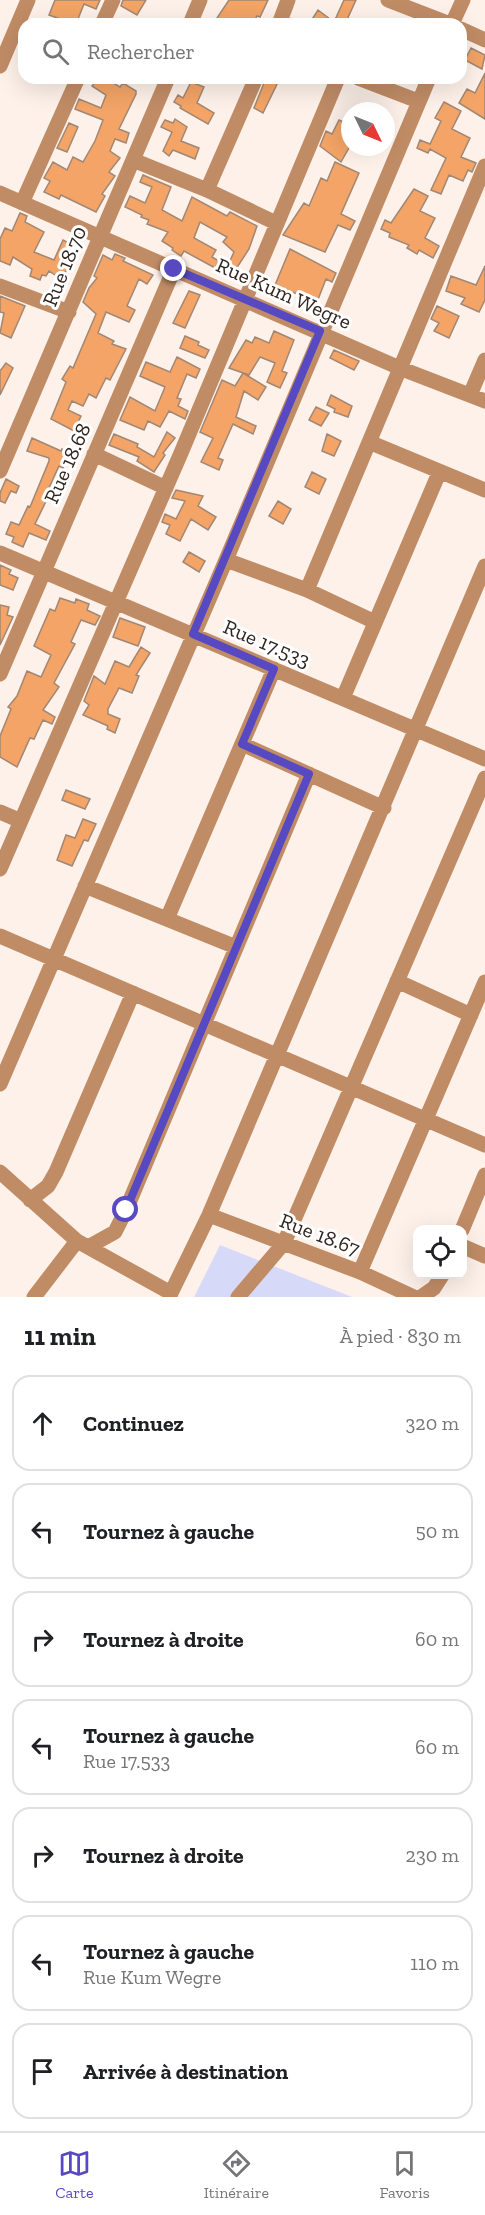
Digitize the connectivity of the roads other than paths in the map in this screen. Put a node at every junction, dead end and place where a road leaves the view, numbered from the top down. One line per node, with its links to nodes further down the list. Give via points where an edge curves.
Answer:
1 (28, 0): 7 (street)
2 (113, 0): 8 (street)
3 (200, 0): 9 (street)
4 (288, 0): 10 (street)
5 (388, 0): 11 (street)
6 (463, 0): 12 (street)
7 (20, 18)
8 (105, 18)
9 (192, 18)
10 (281, 18)
11 (435, 18)
12 (454, 18)
13 (18, 24): 16 (street)
14 (467, 32): 15 (street)
15 (485, 39)
16 (0, 66)
17 (75, 84): 28 (street)
18 (165, 84): 24 (street, Rue 18.70)
19 (253, 84): 26 (street)
20 (335, 84): 29 (street)
21 (374, 84): 23 (street)
22 (426, 84): 23 (street)
23 (418, 101): 35 (street)
24 (133, 160): 26 (street); 30 (street, Rue 18.70)
25 (485, 166): 37 (street)
26 (207, 190): 29 (street)
27 (0, 193): 28 (street, Rue Kum Wegre)
28 (22, 203): 30 (street, Rue Kum Wegre)
29 (276, 223): 33 (street)
30 (98, 237): 31 (street, Rue Kum Wegre); 34 (street, Rue 18.70)
31 (174, 269): 33 (street, Rue Kum Wegre); 41 (street, Rue 18.68)
32 (0, 286): 34 (street)
33 (246, 299): 35 (street, Rue Kum Wegre); 44 (street)
34 (69, 312): 42 (street, Rue 18.70)
35 (320, 331): 37 (street, Rue Kum Wegre); 47 (street)
36 (485, 360): 38 (street)
37 (402, 369): 38 (street, Rue Kum Wegre); 40 (street)
38 (470, 395): 39 (street, Rue Kum Wegre)
39 (485, 401)
40 (369, 442): 43 (street); 50 (street)
41 (94, 454): 44 (street); 49 (street, Rue 18.68)
42 (0, 471)
43 (439, 473): 45 (street); 52 (street)
44 (166, 488): 51 (street)
45 (485, 490)
46 (0, 553): 49 (street, Rue 17.533)
47 (226, 560): 50 (street); 53 (street)
48 (485, 566): 57 (street)
49 (43, 571): 51 (street, Rue 17.533); 55 (street, Rue 18.68)
50 (307, 590): 52 (street)
51 (116, 603): 53 (street, Rue 17.533); 64 (street)
52 (375, 622): 56 (street)
53 (193, 634): 54 (street, Rue 17.533); 66 (street)
54 (274, 669): 56 (street, Rue 17.533); 58 (street)
55 (0, 674)
56 (343, 698): 57 (street, Rue 17.533)
57 (417, 730): 59 (street, Rue 17.533); 62 (street)
58 (242, 744): 60 (street); 67 (street)
59 (485, 759)
60 (309, 774): 62 (street); 69 (street)
61 (485, 778): 71 (street)
62 (384, 808): 76 (street)
63 (0, 812): 64 (street)
64 (21, 821): 65 (street)
65 (0, 869)
66 (85, 886): 67 (street); 70 (street)
67 (167, 919): 69 (street)
68 (0, 936): 70 (street)
69 (236, 947): 75 (street)
70 (55, 958): 73 (street); 77 (street)
71 (397, 981): 74 (street); 78 (street)
72 (485, 982): 74 (street)
73 (133, 993): 75 (street); 83 (street, via 56,1172 48,1186)
74 (471, 1015): 79 (street)
75 (205, 1024): 76 (street); 87 (street, via 120,1222 110,1236)
76 (277, 1055): 78 (street); 84 (street)
77 (0, 1084)
78 (351, 1086): 79 (street); 86 (street)
79 (428, 1119): 80 (street); 90 (street)
80 (485, 1145)
81 (0, 1172): 83 (street)
82 (485, 1175): 85 (street)
83 (30, 1200): 87 (street)
84 (209, 1215): 86 (street, Rue 18.67); 87 (street, via 171,1293)
85 (464, 1225)
86 (284, 1243): 90 (street, Rue 18.67); 94 (street)
87 (82, 1244): 93 (street)
88 (467, 1248): 89 (street)
89 (485, 1256)
90 (360, 1272): 92 (street, Rue 18.67)
91 (440, 1279): 95 (street)
92 (406, 1295)
93 (34, 1297)
94 (238, 1297)
95 (421, 1297)

